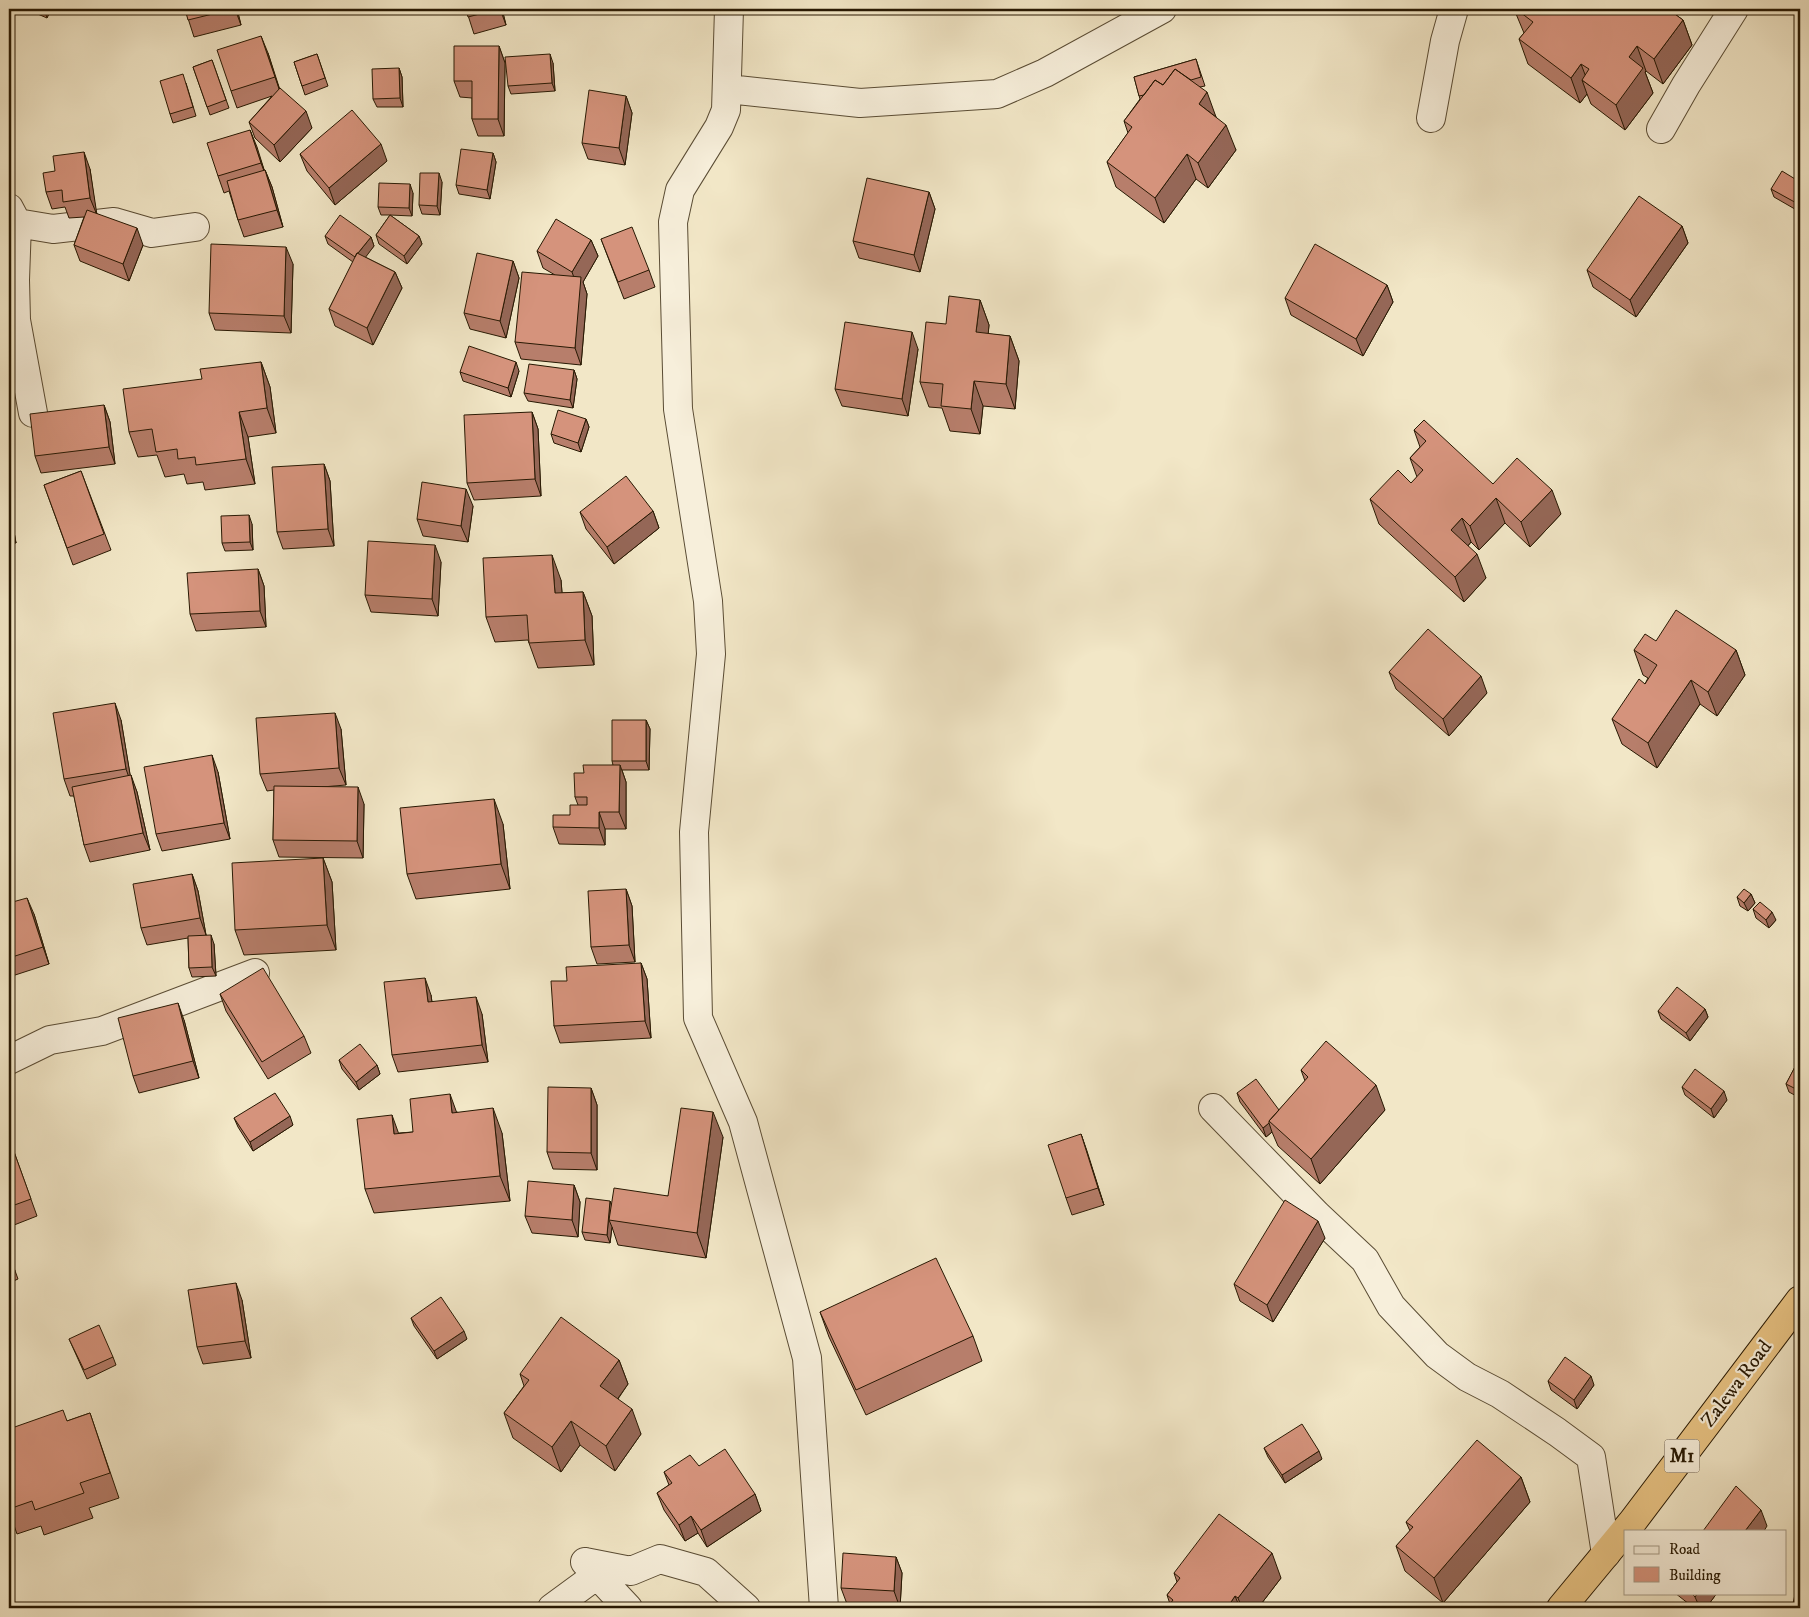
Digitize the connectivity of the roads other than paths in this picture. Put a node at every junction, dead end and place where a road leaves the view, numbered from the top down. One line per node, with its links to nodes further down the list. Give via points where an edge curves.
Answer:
1 (729, 9): 5 (street)
2 (1162, 9): 5 (street, via 1045,73 997,94 860,103)
3 (1454, 9): 6 (street)
4 (1734, 9): 7 (street)
5 (728, 89): 22 (street, via 726,110 719,127 680,190 673,222 678,409 708,601 711,654 694,832 698,1018 743,1122 807,1358)
6 (1431, 118)
7 (1661, 129)
8 (13, 215): 9 (street, via 53,229 114,222 152,232); 10 (street, via 16,320)
9 (195, 227)
10 (33, 413)
11 (255, 973): 12 (street, via 102,1031 50,1040)
12 (9, 1060)
13 (1213, 1108): 17 (street, via 1365,1260 1390,1306 1437,1355 1591,1457)
14 (1800, 1300): 15 (highway, Zalewa Road / M1)
15 (1626, 1530)
16 (1624, 1533): 17 (highway, Zalewa Road / M1)
17 (1606, 1554): 23 (highway, Zalewa Road / M1)
18 (597, 1575): 19 (street); 20 (street); 21 (street, via 585,1562 631,1571 660,1559 706,1572)
19 (552, 1608)
20 (628, 1608)
21 (746, 1608)
22 (824, 1608)
23 (1561, 1608)

